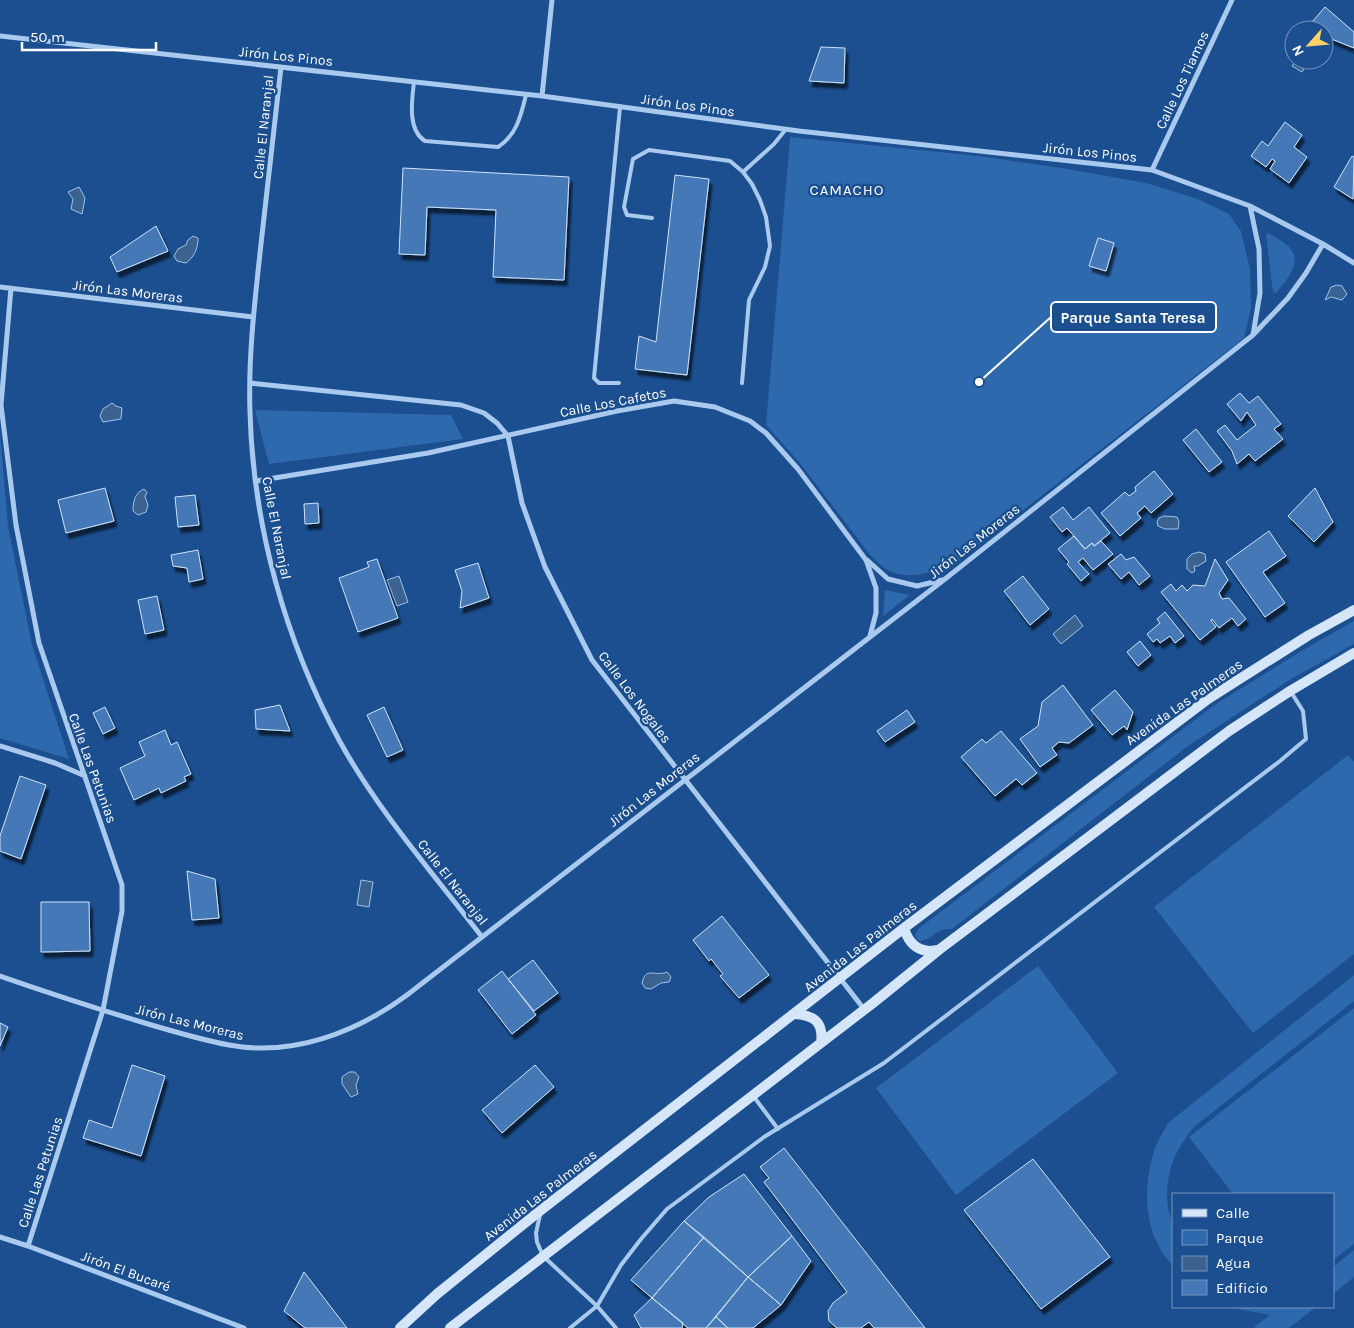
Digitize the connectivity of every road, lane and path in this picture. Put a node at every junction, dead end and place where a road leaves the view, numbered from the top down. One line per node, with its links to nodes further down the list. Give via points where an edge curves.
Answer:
1 (552, 0): 7 (street)
2 (1232, 0): 10 (street, Calle Los Tiamos)
3 (0, 36): 4 (street, Jirón Los Pinos)
4 (281, 67): 5 (street, Jirón Los Pinos); 18 (street, Calle El Naranjal)
5 (414, 82): 6 (street, Jirón Los Pinos); 6 (lane, via 411,112 418,134 425,141 498,147 518,125)
6 (526, 95): 7 (street, Jirón Los Pinos)
7 (542, 96): 8 (street, Jirón Los Pinos)
8 (620, 107): 9 (street, Jirón Los Pinos); 21 (lane, via 594,378 599,382)
9 (786, 129): 10 (street, Jirón Los Pinos); 11 (lane)
10 (1152, 170): 12 (street, Jirón Los Pinos)
11 (743, 172): 13 (lane, via 730,161 649,150 633,159 624,207 627,215); 22 (lane, via 760,200 770,246 765,267 749,300)
12 (1250, 206): 14 (street, Jirón Los Pinos); 19 (street, via 1259,249 1260,293)
13 (652, 218)
14 (1323, 244): 15 (street, Jirón Los Pinos); 19 (street, Jirón Las Moreras, via 1288,298)
15 (1354, 263)
16 (0, 287): 17 (street, Jirón Las Moreras)
17 (11, 288): 18 (street, Jirón Las Moreras); 23 (street, Calle Las Petunias)
18 (253, 317): 20 (street, Calle El Naranjal)
19 (1252, 336): 27 (street, Jirón Las Moreras)
20 (250, 383): 24 (street, via 461,405 484,413); 25 (street, Calle El Naranjal)
21 (619, 383)
22 (742, 383)
23 (1, 407): 33 (street, Calle Las Petunias, via 16,525 39,643)
24 (508, 436): 25 (street, Calle Los Cafetos, via 428,453); 26 (street, Calle Los Cafetos, via 674,400 714,407 750,421 766,433 798,469); 34 (street, Calle Los Nogales, via 522,503 545,567 592,660)
25 (256, 481): 36 (street, Calle El Naranjal, via 278,592 296,644 338,739 378,803)
26 (866, 560): 27 (street, Calle Los Cafetos, via 888,579 916,586); 29 (street, Calle Los Cafetos, via 876,588 876,613)
27 (945, 579): 29 (street, Jirón Las Moreras)
28 (1354, 610): 35 (main road, Avenida Las Palmeras, via 1208,699)
29 (870, 637): 34 (street, Jirón Las Moreras)
30 (1354, 653): 31 (main road)
31 (1290, 691): 37 (main road, via 1229,731); 45 (lane, via 1303,711 1306,739 1280,762 884,1063)
32 (0, 746): 33 (street)
33 (85, 776): 41 (street, Calle Las Petunias, via 122,885 122,911)
34 (684, 780): 36 (street, Jirón Las Moreras); 39 (street, Calle Los Nogales)
35 (904, 928): 37 (main road, via 907,938 921,950); 39 (main road, Avenida Las Palmeras)
36 (482, 937): 41 (street, Jirón Las Moreras, via 368,1021 347,1031 296,1045 270,1048 231,1046)
37 (940, 949): 40 (main road)
38 (0, 976): 41 (street, Jirón Las Moreras)
39 (841, 978): 40 (street, Calle Los Nogales); 42 (main road, Avenida Las Palmeras)
40 (864, 1009): 43 (main road)
41 (102, 1010): 48 (street, Calle Las Petunias)
42 (794, 1014): 43 (main road, via 812,1018 819,1024); 46 (main road, Avenida Las Palmeras)
43 (821, 1043): 44 (main road)
44 (753, 1095): 45 (lane); 49 (main road)
45 (778, 1129): 50 (lane, via 667,1209 621,1265)
46 (541, 1210): 49 (lane, via 536,1233); 52 (main road, Avenida Las Palmeras)
47 (0, 1237): 48 (street, Jirón El Bucaré)
48 (28, 1246): 51 (street, Jirón El Bucaré)
49 (543, 1256): 50 (lane); 53 (main road)
50 (597, 1306): 54 (lane); 55 (lane)
51 (244, 1328)
52 (400, 1328)
53 (450, 1328)
54 (570, 1328)
55 (616, 1328)

